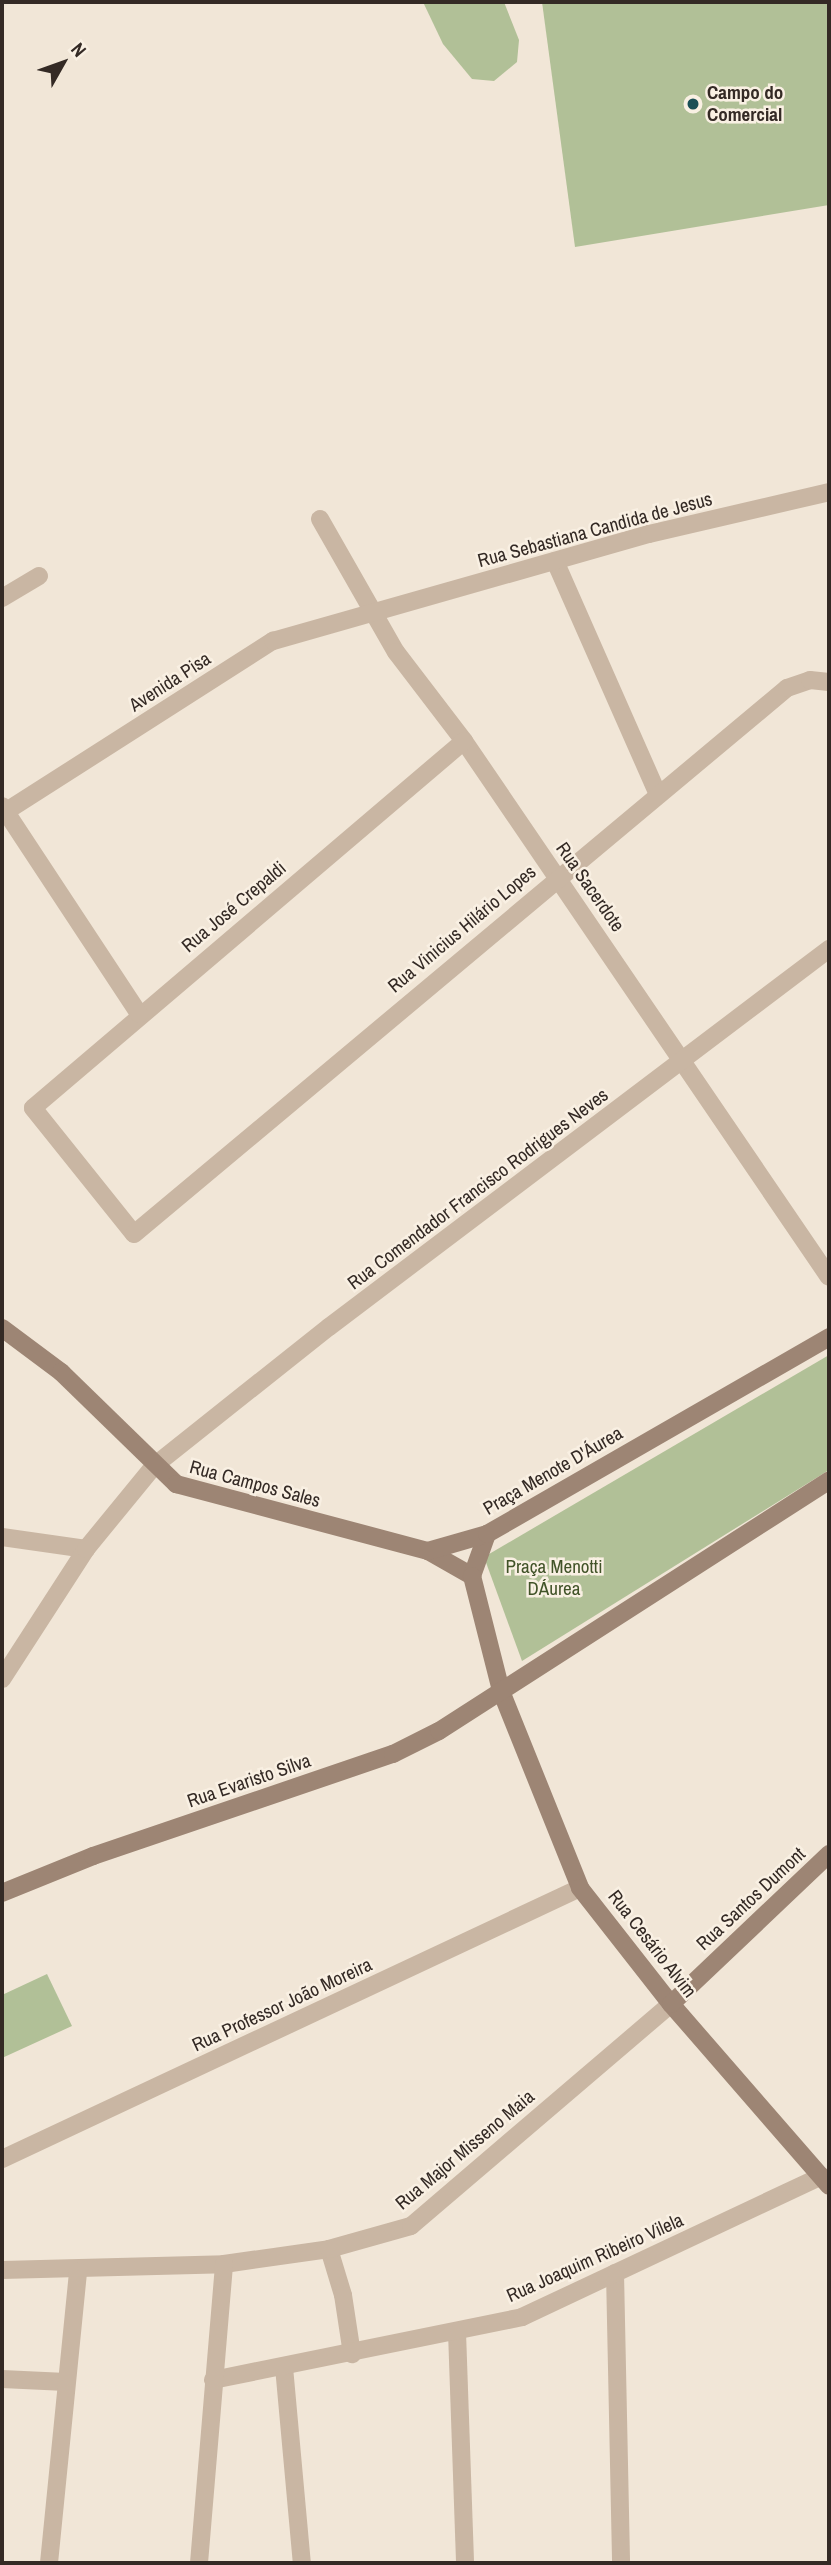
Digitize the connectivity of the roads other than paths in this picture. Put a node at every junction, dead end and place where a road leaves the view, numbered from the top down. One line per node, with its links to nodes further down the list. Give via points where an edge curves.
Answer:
1 (827, 496): 3 (street, Rua Sebastiana Candida de Jesus)
2 (320, 519): 6 (street, Rua Sacerdote)
3 (555, 561): 6 (street, Rua Sebastiana Candida de Jesus); 9 (street)
4 (39, 576): 5 (street)
5 (2, 598)
6 (372, 613): 8 (street, Rua Sacerdote); 10 (street, Avenida Pisa, via 273,641)
7 (829, 682): 9 (street, Rua Vinicius Hilário Lopes, via 810,680 787,688)
8 (464, 741): 11 (street, Rua Sacerdote); 13 (street, Rua José Crepaldi)
9 (658, 794): 11 (street, Rua Vinicius Hilário Lopes)
10 (3, 811): 13 (street)
11 (557, 877): 14 (street, Rua Sacerdote); 15 (street, Rua Vinicius Hilário Lopes, via 134,1234)
12 (829, 949): 14 (street, Rua Comendador Francisco Rodrigues Neves)
13 (139, 1014): 15 (street, Rua José Crepaldi)
14 (684, 1060): 16 (street, Rua Sacerdote); 19 (street, Rua Comendador Francisco Rodrigues Neves, via 330,1326)
15 (33, 1108)
16 (829, 1277)
17 (2, 1328): 19 (main road, Rua Campos Sales, via 61,1372)
18 (829, 1338): 21 (main road, Praça Menote D'Áurea)
19 (154, 1466): 23 (street, Rua Comendador Francisco Rodrigues Neves); 24 (main road, Rua Campos Sales, via 176,1485)
20 (829, 1481): 27 (main road)
21 (487, 1534): 24 (main road); 25 (main road, Praça Menote D'Áurea)
22 (2, 1537): 23 (street)
23 (86, 1549): 26 (street, Rua Comendador Francisco Rodrigues Neves)
24 (428, 1551): 25 (main road, Rua Campos Sales)
25 (472, 1576): 27 (main road)
26 (2, 1679)
27 (501, 1691): 29 (main road, Rua Cesário Alvim); 30 (main road, Rua Evaristo Silva, via 393,1754 93,1856)
28 (829, 1854): 31 (main road, Rua Santos Dumont)
29 (580, 1888): 31 (main road, Rua Cesário Alvim); 32 (street, Rua Professor João Moreira)
30 (2, 1893)
31 (671, 2004): 33 (main road, Rua Cesário Alvim); 34 (street, Rua Major Misseno Maia, via 411,2226)
32 (2, 2159)
33 (825, 2181): 38 (street, Rua Joaquim Ribeiro Vilela)
34 (329, 2249): 35 (street, Rua Major Misseno Maia); 40 (street, via 343,2295)
35 (223, 2264): 37 (street, Rua Major Misseno Maia); 43 (street)
36 (2, 2270): 37 (street, Rua Major Misseno Maia)
37 (78, 2271): 44 (street)
38 (615, 2273): 39 (street, Rua Joaquim Ribeiro Vilela, via 522,2317); 49 (street)
39 (457, 2332): 40 (street, Rua Joaquim Ribeiro Vilela); 48 (street)
40 (352, 2354): 41 (street, Rua Joaquim Ribeiro Vilela)
41 (284, 2367): 43 (street, Rua Joaquim Ribeiro Vilela); 47 (street)
42 (2, 2379): 44 (street)
43 (213, 2380): 46 (street)
44 (66, 2382): 45 (street)
45 (49, 2563)
46 (199, 2563)
47 (302, 2563)
48 (465, 2563)
49 (621, 2563)

